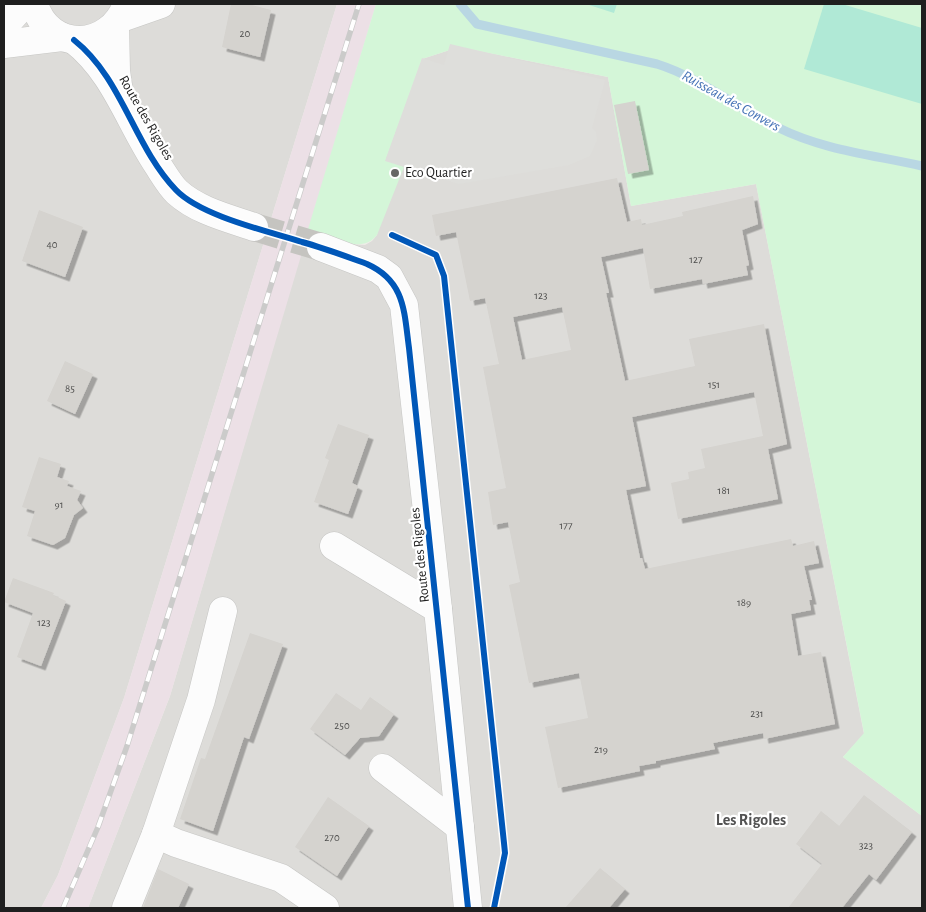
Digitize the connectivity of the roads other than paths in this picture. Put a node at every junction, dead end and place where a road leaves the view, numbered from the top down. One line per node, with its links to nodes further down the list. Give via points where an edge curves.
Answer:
1 (24, 4): 5 (street)
2 (34, 4): 6 (street, Route des Rigoles, via 42,21)
3 (161, 4): 4 (street)
4 (121, 15): 6 (street, via 99,36); 8 (street, Route des Rigoles, via 116,71)
5 (4, 26)
6 (68, 38): 7 (street); 8 (street, Route des Rigoles, via 88,51)
7 (4, 44)
8 (120, 96): 9 (street, Route des Rigoles, via 143,144 178,192 208,211)
9 (254, 227)
10 (320, 248): 12 (street, Route des Rigoles, via 378,269 389,277 404,305)
11 (334, 546): 12 (street)
12 (438, 609): 15 (street, Route des Rigoles)
13 (223, 611): 16 (street, via 201,700)
14 (383, 768): 15 (street)
15 (460, 827): 19 (street, Route des Rigoles)
16 (156, 834): 17 (street); 18 (street, via 281,878)
17 (126, 908)
18 (325, 908)
19 (468, 908)

